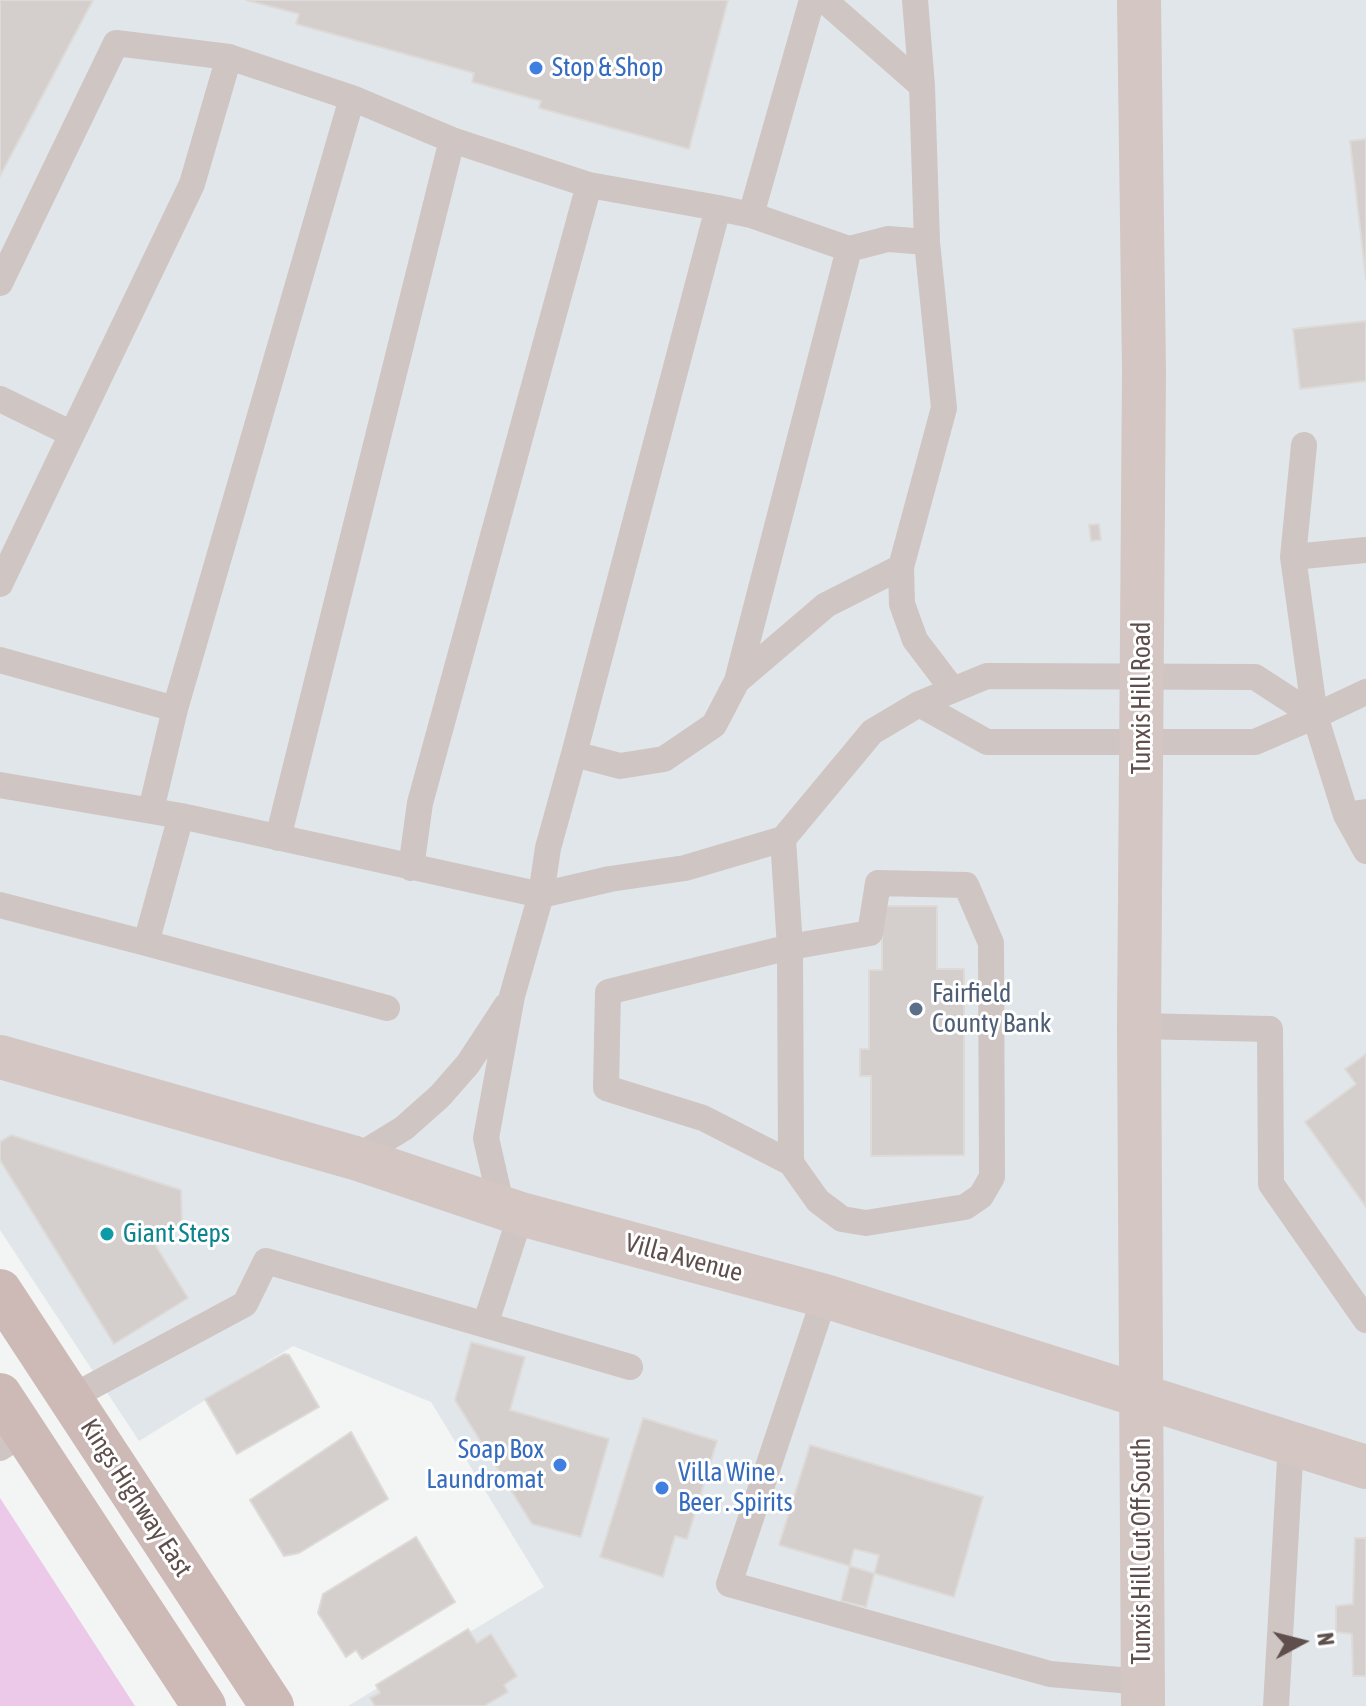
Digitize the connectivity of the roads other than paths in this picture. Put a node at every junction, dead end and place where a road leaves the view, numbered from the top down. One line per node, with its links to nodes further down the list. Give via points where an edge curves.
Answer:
1 (812, 0): 11 (lane)
2 (824, 0): 6 (lane)
3 (915, 0): 6 (lane)
4 (1139, 0): 23 (main road, Tunxis Hill Road)
5 (229, 57): 7 (lane); 14 (lane, via 116,43); 16 (lane, via 192,184)
6 (922, 86): 12 (lane)
7 (352, 98): 8 (lane); 28 (lane)
8 (452, 140): 9 (lane); 36 (lane)
9 (589, 185): 10 (lane); 39 (lane, via 420,803)
10 (718, 208): 11 (lane); 31 (lane)
11 (751, 215): 13 (lane)
12 (927, 242): 13 (lane, via 888,239); 20 (lane, via 944,408)
13 (849, 249): 24 (lane)
14 (0, 283)
15 (0, 399): 16 (lane)
16 (72, 434): 21 (lane)
17 (1304, 445): 19 (lane)
18 (1366, 550): 19 (lane)
19 (1293, 557): 29 (lane)
20 (901, 567): 24 (lane, via 826,605); 25 (lane, via 902,604 915,640)
21 (0, 584)
22 (0, 660): 28 (lane)
23 (1142, 677): 25 (lane, via 987,676); 29 (lane, via 1255,677); 30 (main road, Tunxis Hill Road)
24 (737, 681): 31 (lane, via 714,725 664,759 620,766)
25 (953, 690): 27 (lane)
26 (1366, 692): 29 (lane)
27 (919, 704): 30 (lane, via 987,742); 37 (lane, via 872,732)
28 (175, 709): 33 (lane)
29 (1315, 716): 30 (lane, via 1255,742); 34 (lane)
30 (1141, 742): 46 (main road, Tunxis Hill Road)
31 (574, 754): 40 (lane)
32 (0, 785): 33 (lane)
33 (151, 810): 35 (lane)
34 (1356, 814): 38 (lane)
35 (181, 816): 36 (lane); 42 (lane)
36 (278, 838): 39 (lane)
37 (783, 839): 40 (lane, via 685,868); 43 (lane)
38 (1366, 851)
39 (411, 868): 40 (lane)
40 (541, 895): 44 (lane)
41 (0, 905): 42 (lane)
42 (146, 943): 45 (lane)
43 (790, 947): 49 (lane); 49 (lane, via 608,992 606,1088 703,1118); 49 (lane, via 870,933 878,883 966,885 991,943 992,1177 981,1196 965,1207 866,1223 842,1219 818,1201)
44 (512, 996): 48 (lane, via 468,1064 440,1096 404,1128); 50 (lane, via 486,1138)
45 (387, 1008)
46 (1139, 1026): 53 (lane, via 1270,1029 1271,1184); 57 (main road, Tunxis Hill Road)
47 (0, 1057): 48 (main road, Villa Avenue)
48 (355, 1158): 50 (main road, Villa Avenue)
49 (791, 1163)
50 (512, 1211): 52 (main road, Villa Avenue); 54 (lane)
51 (0, 1291): 58 (main road, Kings Highway East)
52 (825, 1296): 57 (main road, Villa Avenue); 62 (lane, via 729,1584 1050,1674)
53 (1366, 1320)
54 (485, 1325): 55 (lane); 58 (lane, via 266,1261 245,1304)
55 (630, 1367)
56 (0, 1395): 59 (main road)
57 (1141, 1396): 60 (main road, Villa Avenue); 62 (main road, Tunxis Hill Cut Off South)
58 (70, 1398): 64 (main road, Kings Highway East)
59 (12, 1440): 63 (main road)
60 (1291, 1443): 61 (main road, Villa Avenue); 65 (lane)
61 (1366, 1467)
62 (1143, 1694)
63 (204, 1706)
64 (272, 1706)
65 (1276, 1706)

